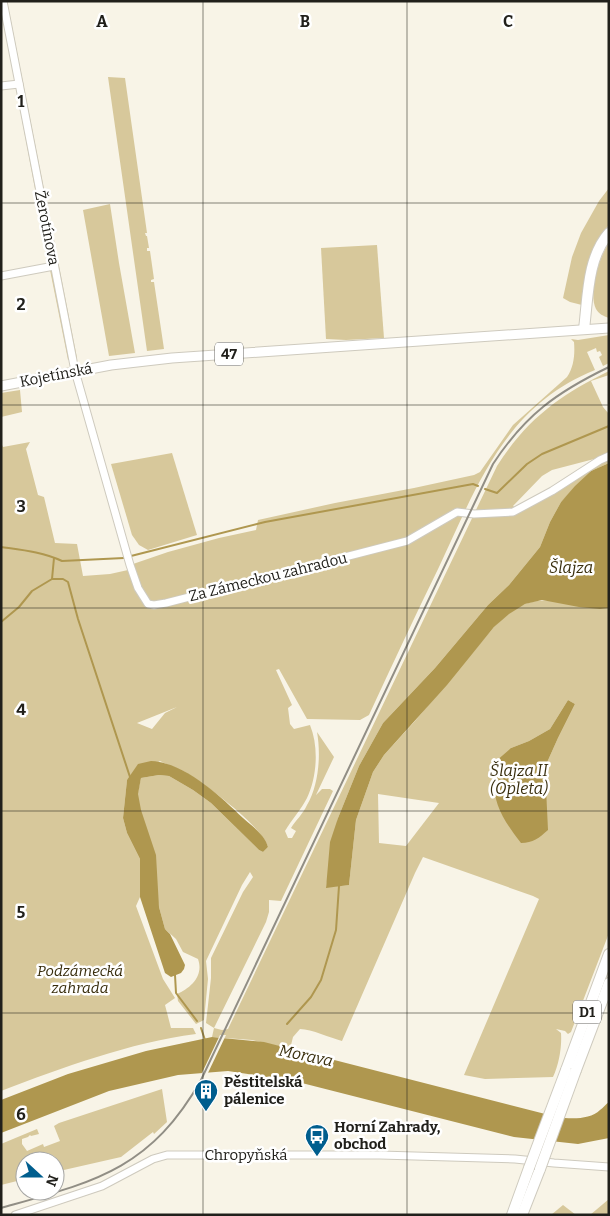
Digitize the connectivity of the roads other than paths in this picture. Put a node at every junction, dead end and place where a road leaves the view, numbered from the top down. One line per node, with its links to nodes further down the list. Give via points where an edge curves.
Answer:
1 (3, 1): 2 (street, Žerotínova)
2 (19, 84): 3 (street); 7 (street, Žerotínova)
3 (1, 86)
4 (609, 233): 6 (highway)
5 (609, 237): 6 (highway)
6 (599, 249): 10 (highway, via 591,275)
7 (54, 266): 8 (street); 11 (street, Žerotínova)
8 (1, 276)
9 (609, 328): 10 (main road, 47)
10 (584, 329): 11 (main road, Kojetínská / 47, via 172,358)
11 (75, 371): 12 (main road, Kojetínská / 47); 13 (street, Za Zámeckou zahradou, via 130,565 138,588 148,604 154,606 407,541 457,512 513,512)
12 (1, 386)
13 (609, 456)
14 (609, 954): 16 (highway, D1)
15 (609, 983): 16 (highway, D1)
16 (571, 1070): 19 (highway, D1, bridge); 20 (highway, D1, bridge)
17 (609, 1167): 18 (street, Chropyňská, via 515,1159 380,1155 167,1155 102,1186)
18 (15, 1215)
19 (512, 1215)
20 (522, 1215)

